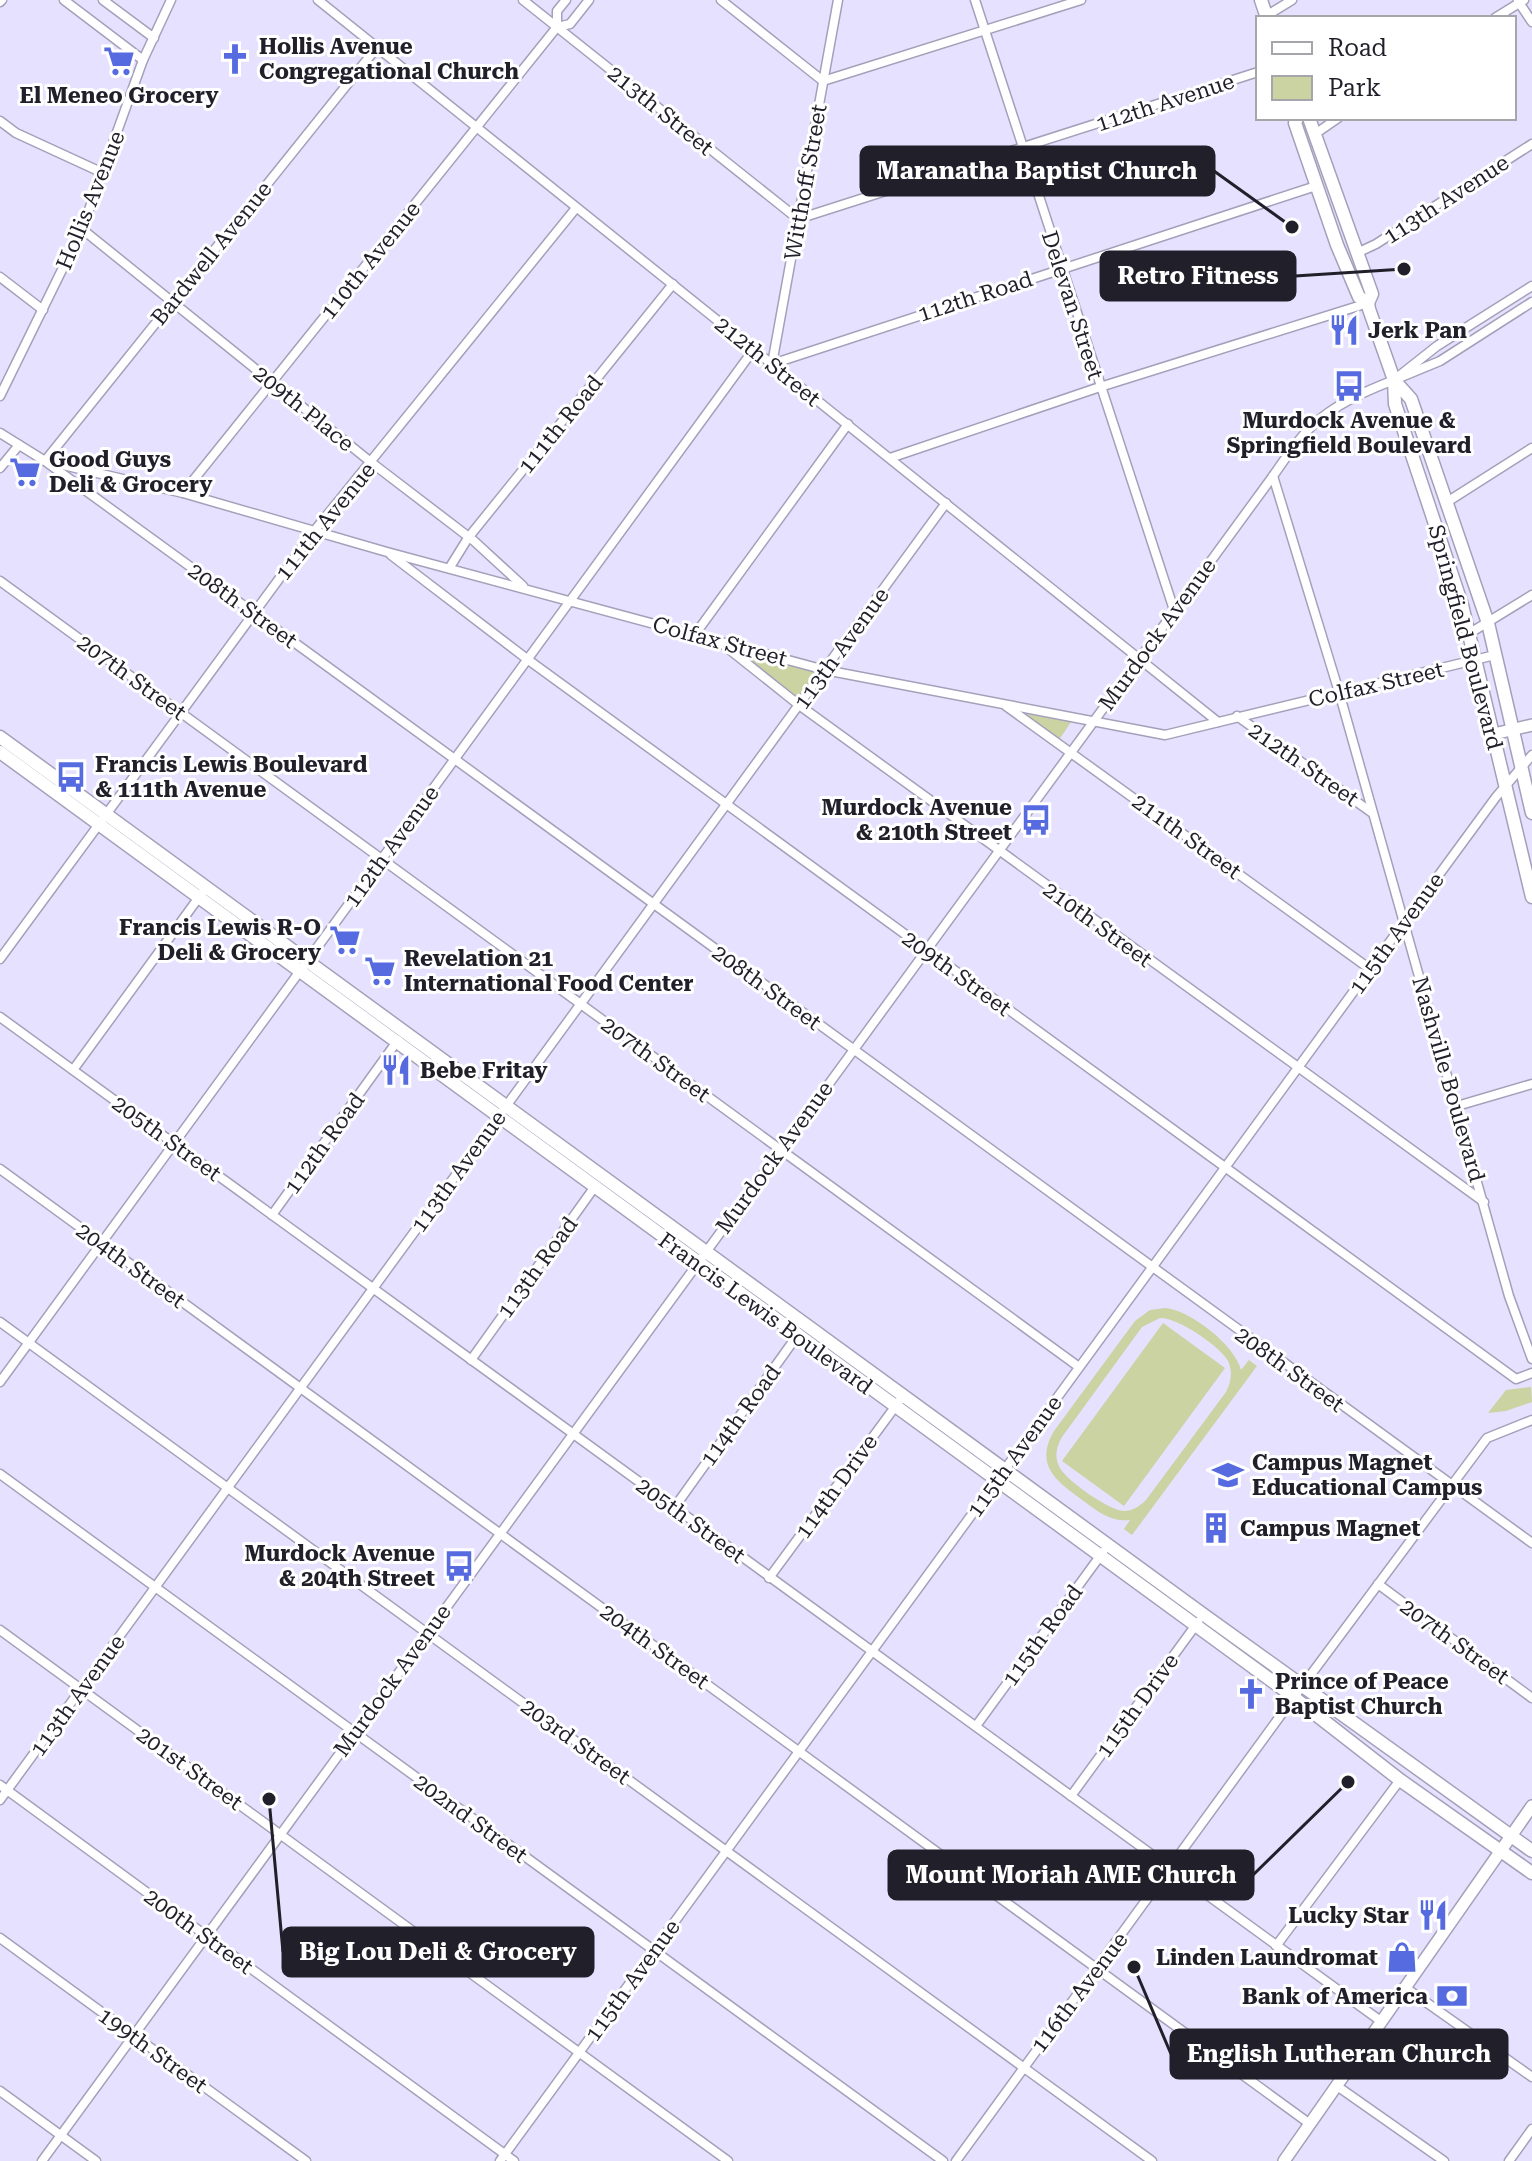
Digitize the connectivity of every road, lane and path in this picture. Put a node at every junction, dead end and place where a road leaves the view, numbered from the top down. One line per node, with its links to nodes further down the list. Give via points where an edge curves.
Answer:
1 (64, 0): 21 (street)
2 (103, 0): 19 (street)
3 (171, 0): 19 (street, Hollis Avenue)
4 (318, 0): 20 (street, 212th Street)
5 (523, 0): 17 (street, 213th Street)
6 (566, 0): 17 (street, 110th Avenue, via 557,11)
7 (589, 0): 17 (street, 110th Avenue, via 570,24)
8 (721, 0): 23 (street)
9 (838, 0): 23 (street, Witthoff Street)
10 (975, 0): 18 (street, Delevan Street)
11 (1081, 0): 18 (street)
12 (1292, 0): 14 (street)
13 (1520, 1): 15 (street); 16 (street)
14 (1268, 16)
15 (1498, 16)
16 (1532, 22)
17 (557, 27): 28 (street, 110th Avenue); 35 (street, 213th Street)
18 (985, 31): 23 (street); 31 (street, Delevan Street)
19 (154, 38): 21 (street, Hollis Avenue)
20 (378, 46): 28 (street, 212th Street); 42 (street, Bardwell Avenue)
21 (143, 60): 32 (street, Hollis Avenue)
22 (1256, 73): 31 (street, 112th Avenue)
23 (823, 81): 35 (street, Witthoff Street)
24 (1296, 120): 33 (main road, Springfield Boulevard)
25 (1310, 120): 29 (main road, Springfield Boulevard)
26 (1335, 120): 29 (street)
27 (0, 121): 32 (street)
28 (477, 126): 34 (street, 212th Street); 49 (street, 110th Avenue)
29 (1315, 134): 37 (main road, Springfield Boulevard)
30 (1532, 144): 37 (street, 113th Avenue)
31 (1023, 148): 35 (street, 112th Avenue); 38 (street, Delevan Street)
32 (103, 173): 36 (street, Hollis Avenue)
33 (1316, 186): 38 (street, 112th Road); 44 (main road, Springfield Boulevard, via 1359,297)
34 (576, 208): 40 (street, 212th Street); 58 (street, 111th Avenue)
35 (798, 219): 47 (street, Witthoff Street)
36 (82, 229): 42 (street, 209th Place); 45 (street, Hollis Avenue)
37 (1359, 252): 44 (main road, Springfield Boulevard, via 1372,294)
38 (1061, 268): 47 (street, 112th Road); 50 (street, Delevan Street)
39 (0, 277): 45 (street)
40 (673, 284): 46 (street, 212th Street); 65 (street, 111th Road)
41 (1532, 286): 48 (street, Murdock Avenue)
42 (172, 302): 49 (street, 209th Place); 57 (street, Bardwell Avenue)
43 (1532, 302): 48 (street, Murdock Avenue, via 1440,361)
44 (1368, 303): 48 (main road, Springfield Boulevard); 50 (street)
45 (43, 310): 51 (street, Hollis Avenue)
46 (754, 349): 47 (street, 212th Street); 71 (street, 112th Avenue)
47 (772, 364): 52 (street, 212th Street)
48 (1394, 380): 60 (street, Murdock Avenue, via 1324,416); 62 (main road, Springfield Boulevard, via 1411,399); 76 (main road, Springfield Boulevard, via 1395,404)
49 (272, 382): 58 (street, 209th Place); 61 (street, 110th Avenue)
50 (1100, 387): 56 (street); 72 (street, Delevan Street)
51 (0, 396)
52 (848, 424): 56 (street, 212th Street); 75 (street)
53 (0, 433): 54 (street, 208th Street)
54 (19, 445): 57 (street, 208th Street); 59 (street)
55 (1532, 448): 62 (street)
56 (890, 458): 63 (street, 212th Street)
57 (45, 461): 61 (street, Colfax Street); 73 (street, 208th Street)
58 (372, 463): 64 (street, 111th Avenue); 65 (street, 209th Place)
59 (0, 468)
60 (1273, 476): 72 (street, Murdock Avenue); 83 (street, Nashville Boulevard)
61 (183, 493): 64 (street, Colfax Street)
62 (1447, 502): 74 (main road, Springfield Boulevard)
63 (946, 503): 80 (street, 212th Street); 82 (street, 113th Avenue)
64 (315, 530): 66 (street, Colfax Street); 73 (street, 111th Avenue)
65 (468, 538): 67 (street, 111th Road); 69 (street, 209th Place)
66 (387, 552): 67 (street, Colfax Street); 79 (street, 209th Street)
67 (450, 567): 69 (street, Colfax Street)
68 (0, 581): 86 (street, 207th Street)
69 (526, 588): 71 (street, Colfax Street)
70 (1532, 595): 74 (street)
71 (571, 599): 75 (street, Colfax Street); 79 (street, 112th Avenue)
72 (1174, 610): 80 (street, Murdock Avenue)
73 (253, 612): 86 (street, 111th Avenue); 97 (street, 208th Street)
74 (1488, 623): 76 (street); 78 (main road, Springfield Boulevard)
75 (696, 633): 77 (street, Colfax Street)
76 (1470, 633): 81 (main road, Springfield Boulevard)
77 (718, 640): 82 (street, Colfax Street); 85 (street, 210th Street)
78 (1495, 655): 81 (street, Colfax Street); 91 (main road, Springfield Boulevard)
79 (527, 659): 97 (street, 112th Avenue); 100 (street, 209th Street)
80 (1139, 659): 88 (street, Murdock Avenue); 89 (street, 212th Street)
81 (1476, 660): 83 (street, Colfax Street); 92 (main road, Springfield Boulevard)
82 (825, 670): 84 (street, Colfax Street); 85 (street, 113th Avenue)
83 (1339, 692): 87 (street, Colfax Street); 101 (street, Nashville Boulevard)
84 (1002, 703): 88 (street, Colfax Street); 95 (street, 211th Street)
85 (799, 705): 100 (street, 113th Avenue); 104 (street, 210th Street)
86 (180, 712): 103 (street, 111th Avenue); 105 (street, 207th Street)
87 (1237, 716): 89 (street, Colfax Street); 101 (street, 212th Street)
88 (1094, 721): 89 (street, Colfax Street, via 1165,735); 95 (street, Murdock Avenue)
89 (1218, 722)
90 (1532, 725): 91 (main road)
91 (1513, 730): 92 (main road); 98 (main road, Springfield Boulevard)
92 (1494, 734): 99 (main road, Springfield Boulevard)
93 (0, 737): 103 (main road, Francis Lewis Boulevard)
94 (0, 752): 103 (main road, Francis Lewis Boulevard)
95 (1072, 752): 104 (street, Murdock Avenue); 113 (street, 211th Street)
96 (1532, 755): 98 (street, 115th Avenue)
97 (454, 759): 105 (street, 112th Avenue); 108 (street, 208th Street)
98 (1521, 767): 99 (street, 115th Avenue); 102 (main road, Springfield Boulevard)
99 (1506, 786): 107 (main road, Springfield Boulevard); 109 (street, 115th Avenue)
100 (726, 805): 108 (street, 113th Avenue); 110 (street, 209th Street)
101 (1371, 812): 109 (street, Nashville Boulevard)
102 (1532, 813)
103 (102, 819): 106 (main road, Francis Lewis Boulevard); 111 (street, 111th Avenue)
104 (998, 851): 110 (street, Murdock Avenue); 119 (street, 210th Street)
105 (382, 859): 112 (street, 112th Avenue); 115 (street, 207th Street)
106 (203, 892): 112 (main road, Francis Lewis Boulevard); 114 (main road, Francis Lewis Boulevard); 120 (street)
107 (1532, 897)
108 (653, 904): 115 (street, 113th Avenue); 118 (street, 208th Street)
109 (1405, 922): 113 (street, 115th Avenue); 123 (street, Nashville Boulevard)
110 (926, 950): 118 (street, Murdock Avenue); 127 (street, 209th Street)
111 (0, 959)
112 (307, 961): 114 (street, 112th Avenue); 117 (main road, Francis Lewis Boulevard)
113 (1370, 969): 119 (street, 115th Avenue)
114 (299, 972): 117 (main road, Francis Lewis Boulevard); 125 (street, 112th Avenue)
115 (580, 1004): 122 (street, 113th Avenue); 126 (street, 207th Street)
116 (0, 1017): 120 (street, 205th Street)
117 (400, 1037): 122 (main road, Francis Lewis Boulevard); 124 (main road, Francis Lewis Boulevard); 132 (street, 112th Road)
118 (853, 1049): 126 (street, Murdock Avenue); 136 (street, 208th Street)
119 (1297, 1069): 127 (street, 115th Avenue); 131 (street, 210th Street)
120 (73, 1070): 125 (street, 205th Street)
121 (1532, 1084): 123 (street)
122 (506, 1104): 124 (street, 113th Avenue); 129 (main road, Francis Lewis Boulevard)
123 (1457, 1106): 131 (street, Nashville Boulevard)
124 (497, 1115): 130 (main road, Francis Lewis Boulevard); 137 (street, 113th Avenue)
125 (174, 1144): 132 (street, 205th Street); 133 (street, 112th Avenue)
126 (780, 1149): 134 (street, Murdock Avenue); 144 (street, 207th Street)
127 (1224, 1168): 136 (street, 115th Avenue); 145 (street, 209th Street, via 1516,1379)
128 (0, 1169): 133 (street, 204th Street)
129 (604, 1175): 130 (street, 113th Road); 134 (main road, Francis Lewis Boulevard)
130 (595, 1187): 135 (main road, Francis Lewis Boulevard); 143 (street, 113th Road)
131 (1484, 1202): 142 (street, Nashville Boulevard)
132 (272, 1215): 137 (street, 205th Street)
133 (101, 1243): 141 (street, 112th Avenue); 147 (street, 204th Street)
134 (706, 1250): 135 (street, Murdock Avenue); 139 (main road, Francis Lewis Boulevard)
135 (697, 1262): 140 (main road, Francis Lewis Boulevard); 151 (street, Murdock Avenue)
136 (1151, 1268): 144 (street, 115th Avenue); 155 (street, 208th Street)
137 (373, 1289): 143 (street, 205th Street); 147 (street, 113th Avenue)
138 (0, 1322): 141 (street, 203rd Street)
139 (806, 1323): 140 (street, 114th Road); 148 (main road, Francis Lewis Boulevard)
140 (797, 1335): 149 (main road, Francis Lewis Boulevard); 157 (street, 114th Road)
141 (29, 1343): 146 (street, 112th Avenue); 156 (street, 203rd Street)
142 (1532, 1359)
143 (471, 1360): 151 (street, 205th Street)
144 (1079, 1367): 152 (street, 115th Avenue)
145 (1532, 1373)
146 (0, 1382)
147 (300, 1388): 156 (street, 113th Avenue); 158 (street, 204th Street)
148 (903, 1396): 149 (street, 114th Drive); 152 (main road, Francis Lewis Boulevard)
149 (894, 1407): 154 (main road, Francis Lewis Boulevard); 162 (street, 114th Drive)
150 (1532, 1420): 155 (street, 116th Avenue, via 1487,1438)
151 (572, 1434): 157 (street, 205th Street); 158 (street, Murdock Avenue)
152 (1004, 1469): 154 (street, 115th Avenue); 160 (main road, Francis Lewis Boulevard)
153 (0, 1474): 164 (street, 202nd Street)
154 (995, 1481): 161 (main road, Francis Lewis Boulevard); 169 (street, 115th Avenue)
155 (1450, 1485): 159 (street, 208th Street); 163 (street, 116th Avenue)
156 (227, 1488): 164 (street, 113th Avenue); 168 (street, 203rd Street)
157 (674, 1508): 162 (street, 205th Street)
158 (500, 1533): 168 (street, Murdock Avenue); 175 (street, 204th Street)
159 (1532, 1543)
160 (1108, 1545): 161 (street, 115th Road); 165 (main road, Francis Lewis Boulevard)
161 (1099, 1557): 166 (main road, Francis Lewis Boulevard); 173 (street, 115th Road)
162 (769, 1578): 169 (street, 205th Street)
163 (1378, 1584): 171 (street, 116th Avenue); 172 (street, 207th Street)
164 (155, 1587): 170 (street, 113th Avenue); 174 (street, 202nd Street)
165 (1204, 1615): 166 (street, 115th Drive); 171 (main road, Francis Lewis Boulevard)
166 (1195, 1626): 171 (main road, Francis Lewis Boulevard); 178 (street, 115th Drive)
167 (0, 1630): 170 (street, 201st Street)
168 (427, 1633): 174 (street, Murdock Avenue); 183 (street, 203rd Street)
169 (871, 1651): 173 (street, 205th Street); 175 (street, 115th Avenue)
170 (81, 1689): 177 (street, 113th Avenue); 181 (street, 201st Street)
171 (1298, 1692): 176 (main road, Francis Lewis Boulevard); 182 (main road, Francis Lewis Boulevard); 186 (street, 116th Avenue)
172 (1532, 1698)
173 (976, 1726): 178 (street, 205th Street)
174 (354, 1733): 181 (street, Murdock Avenue); 191 (street, 202nd Street)
175 (799, 1751): 183 (street, 115th Avenue); 192 (street, 204th Street)
176 (1400, 1780): 184 (main road, Francis Lewis Boulevard); 190 (street)
177 (4, 1788): 179 (street, 113th Avenue); 188 (street, 200th Street)
178 (1071, 1796): 186 (street, 205th Street)
179 (0, 1800)
180 (1532, 1806): 182 (main road)
181 (280, 1834): 188 (street, Murdock Avenue); 196 (street, 201st Street)
182 (1511, 1835): 184 (main road); 185 (main road, Francis Lewis Boulevard)
183 (726, 1851): 191 (street, 115th Avenue); 197 (street, 203rd Street)
184 (1500, 1851): 187 (main road, Francis Lewis Boulevard); 193 (main road)
185 (1532, 1851)
186 (1171, 1869): 190 (street, 205th Street); 192 (street, 116th Avenue)
187 (1532, 1873)
188 (206, 1935): 195 (street, Murdock Avenue); 204 (street, 200th Street)
189 (0, 1938): 195 (street, 199th Street)
190 (1276, 1946): 194 (street, 205th Street)
191 (653, 1950): 196 (street, 115th Avenue); 210 (street, 202nd Street)
192 (1097, 1968): 197 (street, 116th Avenue); 201 (street, 204th Street)
193 (1406, 1988): 194 (main road); 198 (street)
194 (1382, 2022): 199 (main road)
195 (133, 2035): 203 (street, Murdock Avenue); 207 (street, 199th Street)
196 (579, 2052): 204 (street, 115th Avenue); 209 (street, 201st Street)
197 (1023, 2067): 211 (street, 116th Avenue); 212 (street, 203rd Street)
198 (1532, 2077)
199 (1337, 2086): 201 (main road); 214 (street)
200 (0, 2091): 203 (street)
201 (1310, 2124): 213 (main road)
202 (1532, 2129): 215 (street)
203 (61, 2135): 205 (street, Murdock Avenue); 206 (street)
204 (503, 2158): 208 (street, 200th Street)
205 (42, 2161)
206 (96, 2161)
207 (306, 2161)
208 (514, 2161)
209 (728, 2161)
210 (943, 2161)
211 (956, 2161)
212 (1152, 2161)
213 (1284, 2161)
214 (1444, 2161)
215 (1509, 2161)

